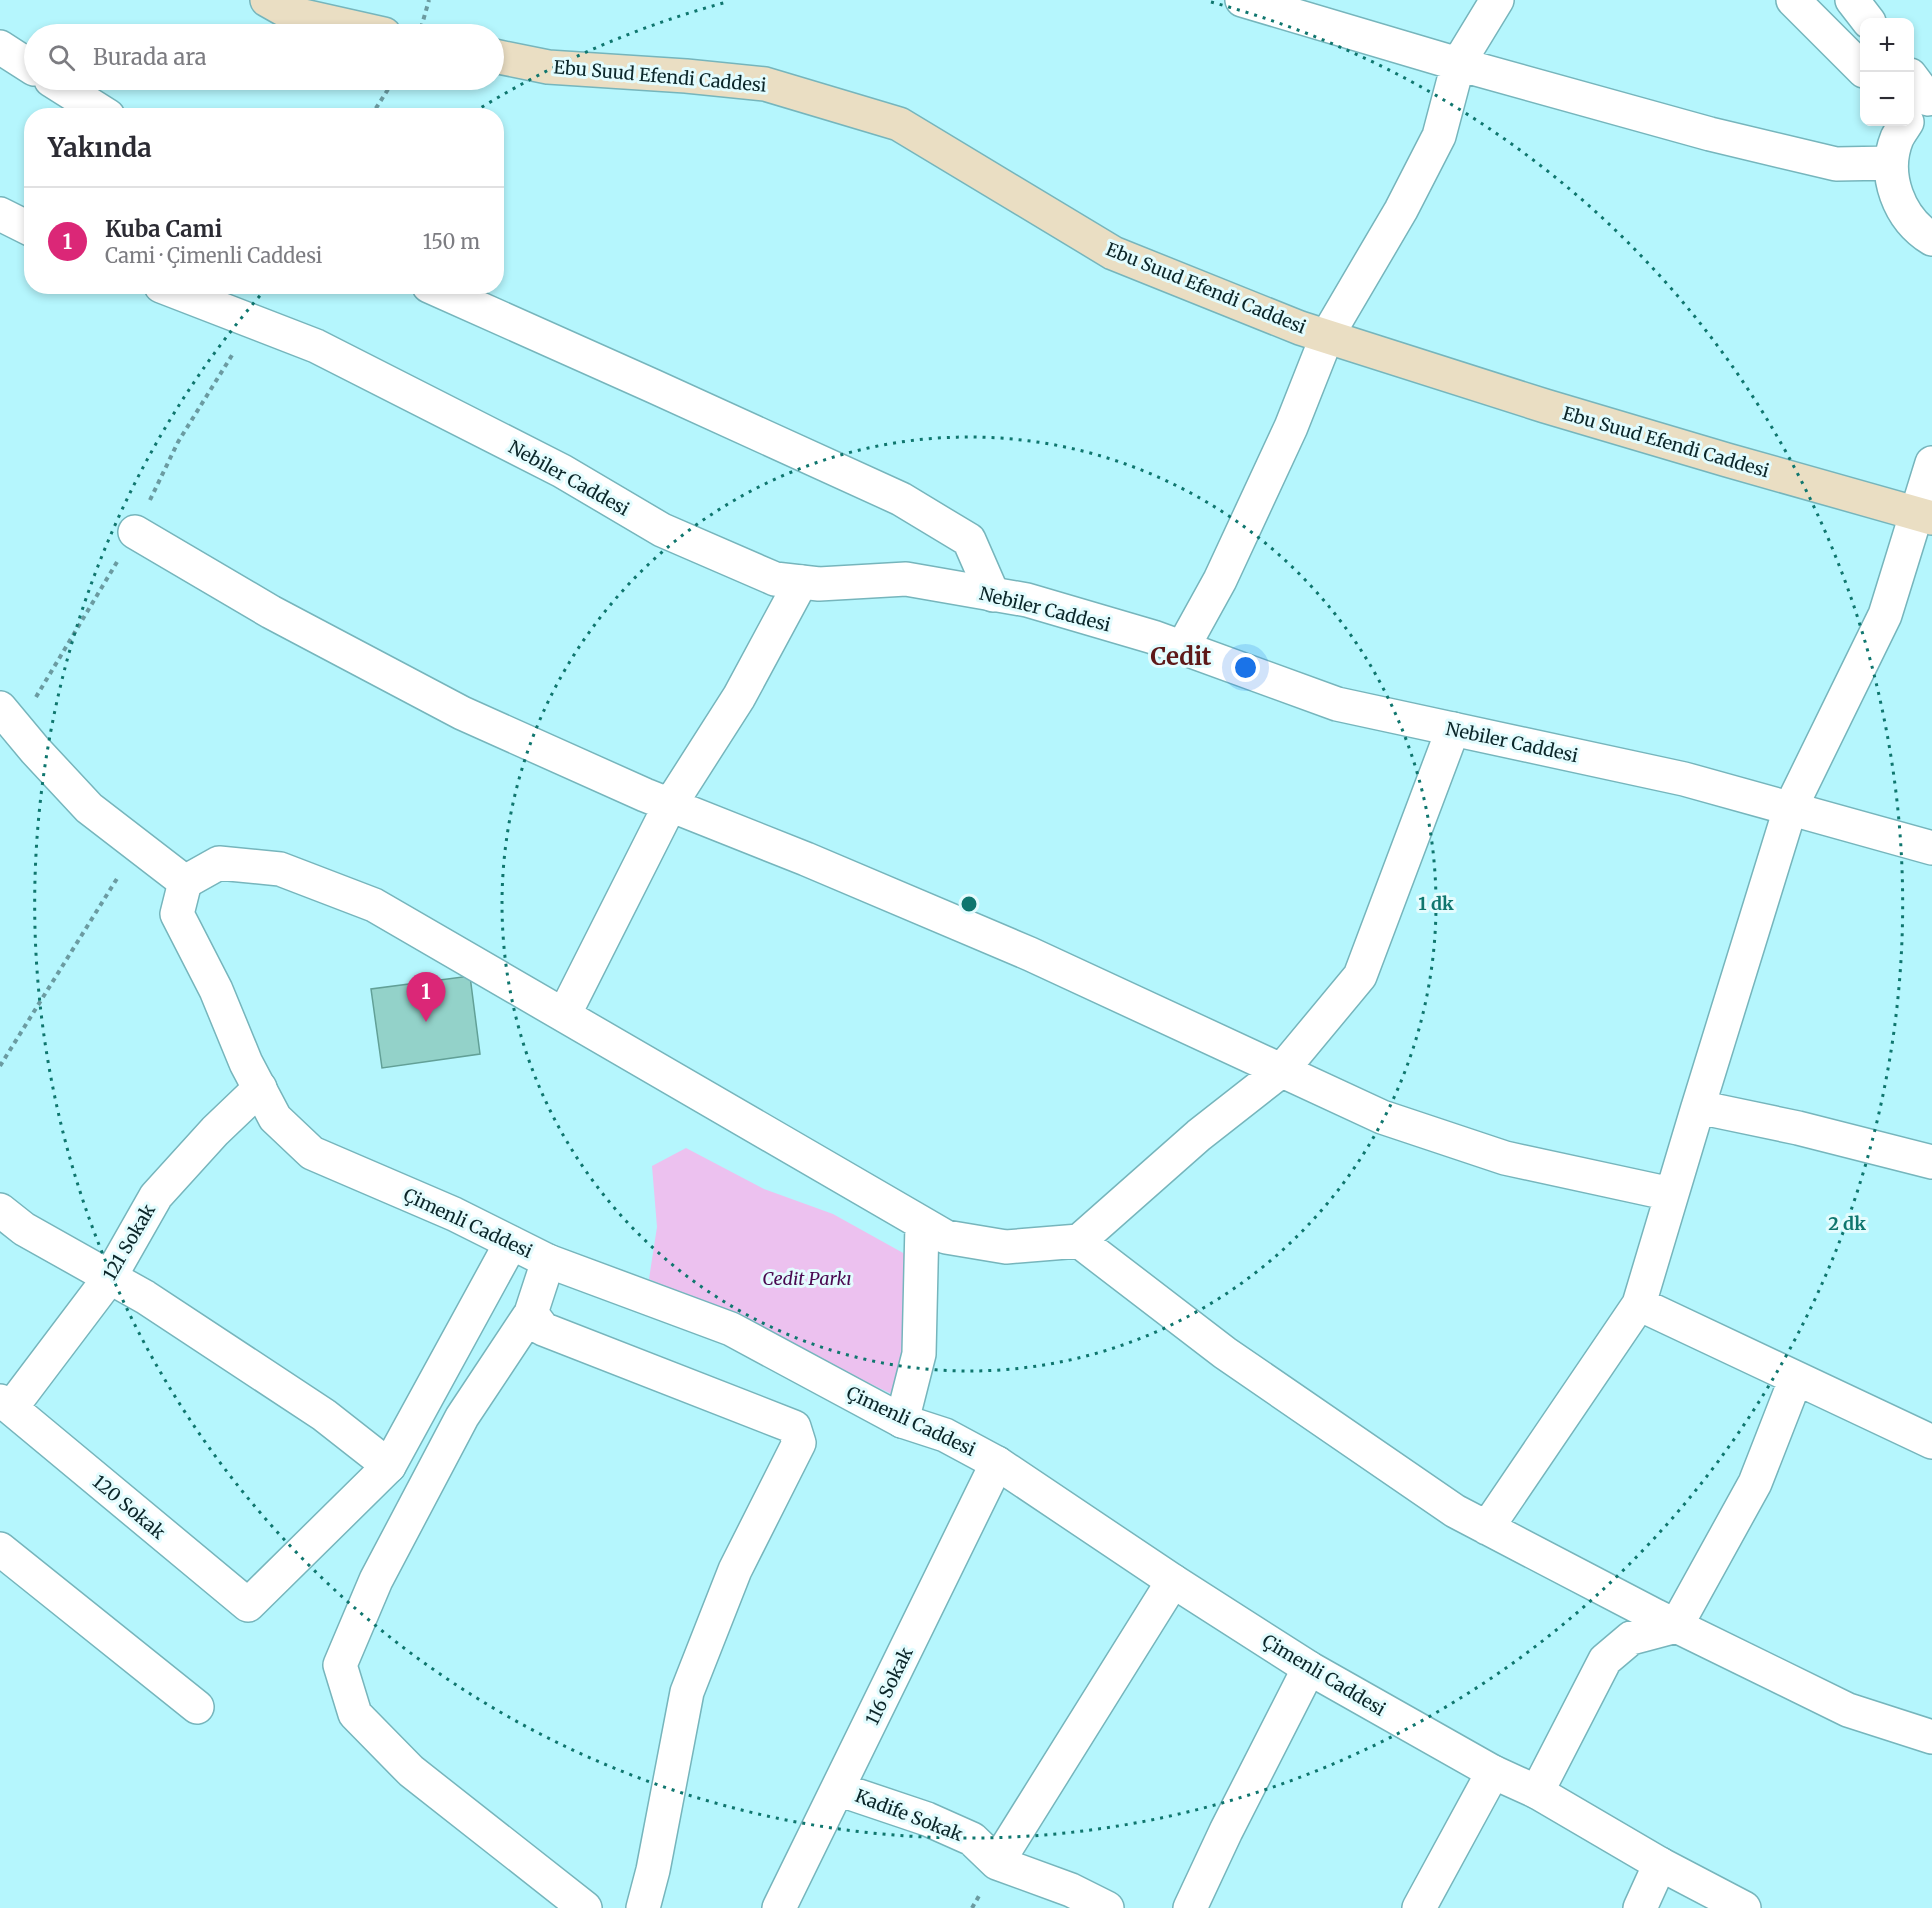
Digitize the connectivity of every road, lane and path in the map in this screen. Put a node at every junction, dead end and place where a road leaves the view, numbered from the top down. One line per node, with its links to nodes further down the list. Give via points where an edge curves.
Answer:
1 (267, 0): 8 (main road, via 290,13)
2 (429, 0): 9 (path)
3 (1242, 0): 13 (street)
4 (1497, 0): 13 (street)
5 (1793, 0): 14 (street)
6 (1852, 0): 7 (street)
7 (1866, 18)
8 (339, 24)
9 (422, 24)
10 (0, 47): 12 (street)
11 (504, 58): 26 (main road, Ebu Suud Efendi Caddesi, via 548,67 765,84 899,124 1113,254)
12 (24, 63)
13 (1458, 64): 20 (street, via 1710,134 1836,164); 26 (street, via 1439,136 1401,210)
14 (1860, 67)
15 (67, 90): 18 (street)
16 (388, 90): 19 (path)
17 (1915, 106): 20 (street, via 1897,138)
18 (95, 108)
19 (376, 108)
20 (1892, 163): 23 (street, via 1894,189 1904,213 1921,233)
21 (0, 214): 22 (street)
22 (24, 226)
23 (1932, 239)
24 (182, 294): 31 (street, Nebiler Caddesi, via 316,346 562,471 662,530 775,579)
25 (447, 294): 32 (street, via 901,499 969,540)
26 (1327, 336): 29 (main road, Ebu Suud Efendi Caddesi, via 1545,406); 33 (street, via 1291,427 1220,580)
27 (234, 351): 30 (path, via 178,442)
28 (1932, 464): 29 (street)
29 (1924, 515): 37 (street, via 1885,615)
30 (135, 531): 34 (path); 36 (street, via 271,612 462,713)
31 (801, 582): 32 (street, Nebiler Caddesi, via 906,579); 36 (street, via 739,698)
32 (993, 594): 33 (street, Nebiler Caddesi, via 1027,600)
33 (1183, 647): 35 (street, Nebiler Caddesi, via 1337,704)
34 (8, 719): 38 (street, via 89,808)
35 (1453, 729): 37 (street, Nebiler Caddesi, via 1684,779); 43 (street, via 1360,976)
36 (670, 805): 41 (street); 43 (street, via 1030,954)
37 (1790, 809): 39 (street, Nebiler Caddesi); 45 (street)
38 (138, 845): 40 (street); 42 (path)
39 (1932, 848)
40 (185, 882): 41 (street, via 219,863 280,869 374,905); 44 (street, Çimenli Caddesi, via 177,914)
41 (564, 1016): 49 (street)
42 (0, 1066)
43 (1282, 1070): 47 (street, via 1382,1118 1505,1158); 50 (street, via 1199,1135)
44 (260, 1088): 51 (street, Çimenli Caddesi, via 275,1118 312,1153); 53 (street, 121 Sokak, via 156,1196)
45 (1698, 1107): 46 (street); 47 (street)
46 (1932, 1162)
47 (1671, 1194): 54 (street)
48 (0, 1210): 53 (street, via 24,1229)
49 (922, 1224): 50 (street, via 946,1237 1006,1247); 58 (street, via 919,1354)
50 (1079, 1240): 62 (street, via 1225,1353 1455,1511)
51 (511, 1243): 52 (street, Çimenli Caddesi); 61 (street)
52 (548, 1261): 55 (street); 58 (street, Çimenli Caddesi, via 731,1329)
53 (110, 1277): 57 (street, 121 Sokak); 61 (street, via 324,1415)
54 (1639, 1304): 56 (street); 62 (street)
55 (531, 1313): 74 (street, via 462,1417 376,1580 340,1665 355,1714 411,1771); 75 (street, via 543,1329 794,1427 799,1443 735,1570 687,1692)
56 (1796, 1378): 59 (street); 65 (street, via 1755,1483)
57 (5, 1405): 61 (street, 120 Sokak, via 249,1605)
58 (902, 1421): 60 (street, Çimenli Caddesi, via 945,1435)
59 (1932, 1442)
60 (997, 1463): 64 (street, Çimenli Caddesi); 70 (street, 116 Sokak)
61 (390, 1466)
62 (1487, 1527): 65 (street)
63 (0, 1549): 67 (street)
64 (1173, 1581): 66 (street, Çimenli Caddesi); 72 (street)
65 (1676, 1626): 68 (street, via 1848,1710); 71 (street, via 1631,1638 1605,1660)
66 (1309, 1668): 69 (street, Çimenli Caddesi); 78 (street)
67 (197, 1707)
68 (1932, 1737)
69 (1493, 1772): 71 (street, Çimenli Caddesi); 79 (street)
70 (838, 1788): 72 (street, Kadife Sokak, via 972,1839); 76 (street, 116 Sokak)
71 (1537, 1792): 73 (street, Çimenli Caddesi)
72 (997, 1863): 77 (street, Kadife Sokak, via 1071,1890)
73 (1660, 1864): 80 (street); 81 (street, Çimenli Caddesi)
74 (585, 1908)
75 (643, 1908)
76 (778, 1908)
77 (1107, 1908)
78 (1191, 1908)
79 (1419, 1908)
80 (1640, 1908)
81 (1744, 1908)

